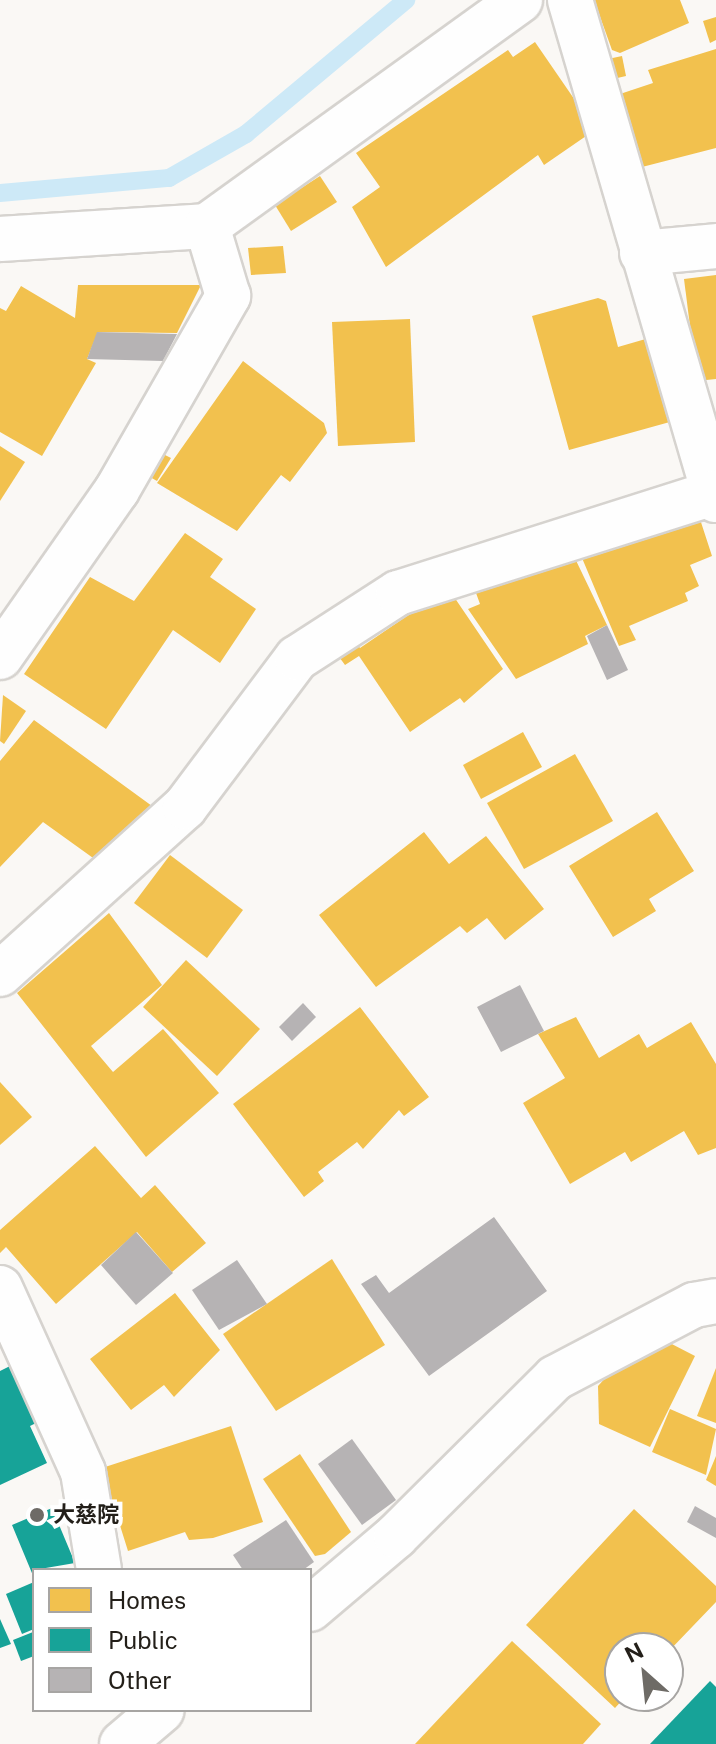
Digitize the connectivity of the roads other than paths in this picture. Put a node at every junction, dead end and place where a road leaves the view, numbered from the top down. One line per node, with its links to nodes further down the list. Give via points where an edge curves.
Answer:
1 (520, 0): 3 (street)
2 (570, 0): 6 (street)
3 (207, 226): 4 (street); 8 (street, via 228,296 117,490)
4 (0, 239)
5 (716, 246): 6 (street)
6 (642, 253): 7 (street)
7 (715, 496): 9 (street, via 398,593 297,658 185,807)
8 (0, 657)
9 (0, 974)
10 (0, 1288): 12 (street, via 83,1472)
11 (716, 1301): 13 (street, via 694,1305 555,1378 396,1536)
12 (99, 1568)
13 (312, 1607)

